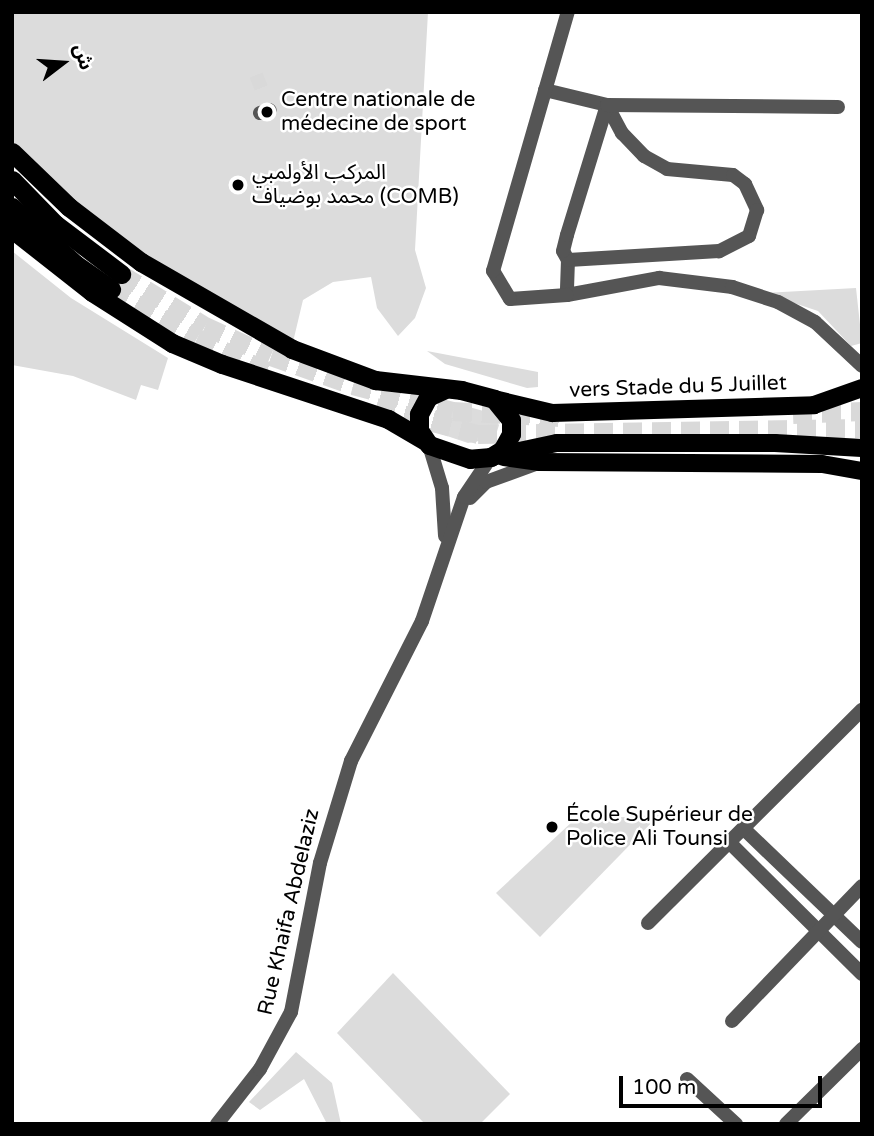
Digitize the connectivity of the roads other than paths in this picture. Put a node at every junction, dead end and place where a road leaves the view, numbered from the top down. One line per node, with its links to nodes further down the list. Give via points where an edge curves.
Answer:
1 (568, 12): 2 (street)
2 (545, 90): 3 (street); 10 (street, via 493,271 510,299)
3 (607, 105): 4 (street); 9 (street, via 567,235 563,251); 9 (street, via 622,133 654,163 667,169 733,175 745,184 757,210 755,224 736,246 719,251)
4 (838, 107)
5 (12, 152): 13 (highway, via 69,207 141,262 280,342 355,375)
6 (12, 180): 7 (highway, via 116,282 75,264)
7 (12, 207)
8 (12, 229): 15 (highway, via 92,292 172,343 410,428)
9 (568, 260): 10 (street)
10 (567, 295): 11 (street, via 659,278 732,287 778,302 815,322)
11 (862, 366)
12 (861, 388): 14 (main road, vers Stade du 5 Juillet, via 814,405 559,413)
13 (443, 390): 14 (highway); 15 (highway, via 428,397 419,414 419,430)
14 (494, 399): 17 (highway, via 508,412 512,431 505,447)
15 (429, 445): 17 (highway, via 461,457); 21 (street, via 446,512)
16 (862, 448): 17 (main road, via 787,443 557,443)
17 (494, 456): 18 (main road); 20 (street, via 464,497)
18 (540, 462): 19 (main road, via 822,464); 20 (street, via 479,488)
19 (862, 471)
20 (447, 547): 21 (street)
21 (434, 586): 34 (street, Rue Khaifa Abdelaziz, via 368,721 342,787 320,863 291,1012 260,1069)
22 (862, 710): 23 (street)
23 (744, 829): 24 (street); 26 (street)
24 (730, 843): 27 (street); 28 (street)
25 (862, 886): 26 (street)
26 (833, 915): 28 (street); 29 (street)
27 (648, 923)
28 (818, 931): 30 (street); 31 (street)
29 (862, 942)
30 (862, 974)
31 (732, 1021)
32 (862, 1049): 36 (street)
33 (687, 1079): 35 (street)
34 (217, 1124)
35 (736, 1124)
36 (786, 1124)

